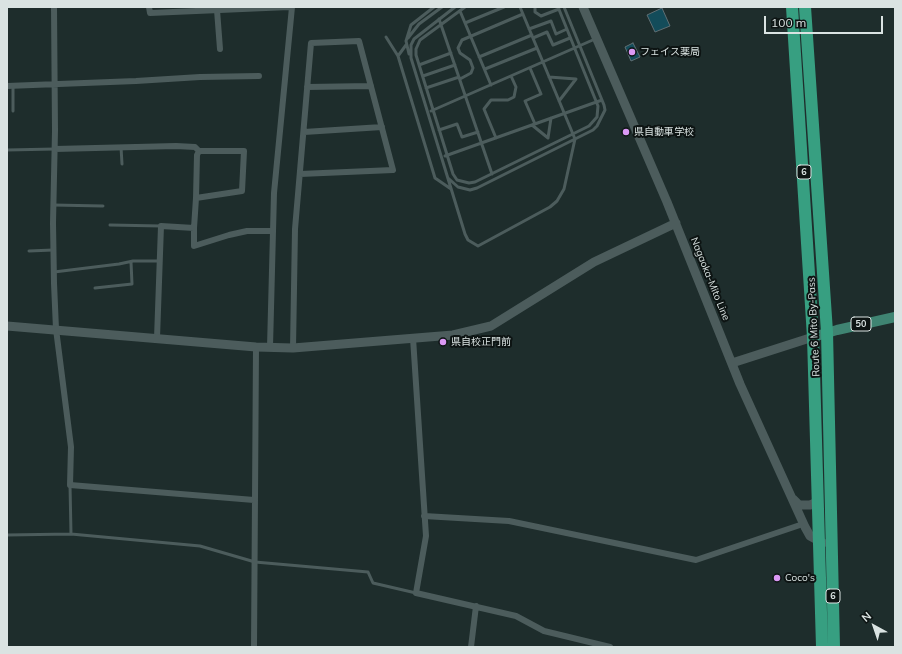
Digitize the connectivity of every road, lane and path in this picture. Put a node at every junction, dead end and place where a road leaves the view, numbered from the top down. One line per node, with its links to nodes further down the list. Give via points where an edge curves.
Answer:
1 (54, 7): 50 (street)
2 (149, 7): 18 (street, via 150,13)
3 (289, 7): 16 (street)
4 (292, 7): 93 (street)
5 (434, 7): 31 (lane, via 411,25)
6 (442, 7): 31 (lane, via 419,24)
7 (454, 7): 21 (lane)
8 (465, 7): 19 (lane)
9 (504, 7): 22 (lane)
10 (520, 7): 20 (lane)
11 (534, 7): 17 (lane, via 535,12 541,16)
12 (564, 7): 32 (lane)
13 (583, 7): 30 (street, Nagaoka-Mito Line)
14 (792, 7): 104 (highway, Route 6 Mito By-Pass / 6)
15 (804, 7): 103 (highway, Route 6 Mito By-Pass / 6)
16 (249, 8): 18 (street)
17 (558, 8): 25 (lane)
18 (217, 10): 35 (street)
19 (460, 11): 22 (lane); 23 (lane)
20 (523, 14): 24 (lane); 26 (lane)
21 (439, 19): 23 (lane); 39 (lane, via 414,39 411,45)
22 (465, 23): 26 (lane)
23 (441, 25): 36 (lane); 41 (lane, via 418,44 416,55)
24 (529, 29): 25 (lane, via 550,21 556,34); 27 (lane)
25 (567, 29): 29 (lane)
26 (470, 36): 38 (lane); 49 (lane, via 462,40 458,48 463,56 470,60 473,68 471,73)
27 (532, 36): 29 (lane, via 547,32 553,45); 33 (lane); 38 (lane)
28 (386, 37): 37 (lane)
29 (570, 38): 34 (lane)
30 (596, 39): 32 (lane); 89 (street, Nagaoka-Mito Line)
31 (406, 43): 37 (lane); 39 (lane)
32 (580, 46): 34 (lane); 57 (lane)
33 (537, 48): 40 (lane); 44 (lane)
34 (575, 48): 40 (lane); 59 (lane)
35 (220, 49)
36 (451, 54): 41 (lane); 42 (lane)
37 (398, 56): 85 (lane, via 435,178)
38 (480, 57): 44 (lane)
39 (411, 58): 62 (lane)
40 (543, 62): 43 (lane); 48 (lane)
41 (419, 65): 46 (lane)
42 (455, 65): 46 (lane); 49 (lane)
43 (530, 68): 47 (lane); 65 (lane, via 541,94 526,101)
44 (485, 69): 51 (lane)
45 (259, 76): 50 (street)
46 (423, 76): 55 (lane)
47 (511, 76): 51 (lane); 71 (lane, via 516,87 514,97 508,100 491,100 484,109)
48 (549, 77): 58 (lane); 58 (lane, via 576,78)
49 (459, 78): 55 (lane); 56 (lane)
50 (55, 83): 52 (street); 75 (street)
51 (491, 85): 56 (lane)
52 (10, 86): 61 (lane)
53 (371, 86): 54 (street); 54 (street, via 359,41 311,43); 66 (street)
54 (307, 88): 68 (street)
55 (426, 88): 60 (lane)
56 (465, 96): 60 (lane); 69 (lane)
57 (602, 100): 59 (lane); 72 (lane, via 605,110 597,126)
58 (559, 101): 63 (lane)
59 (596, 102): 63 (lane); 70 (lane, via 599,111 594,122)
60 (433, 110): 62 (lane); 67 (lane)
61 (13, 111)
62 (428, 112): 79 (lane)
63 (564, 113): 64 (lane); 70 (lane)
64 (551, 118): 65 (lane); 65 (lane, via 548,138)
65 (534, 124): 71 (lane)
66 (382, 127): 68 (street); 82 (street, via 394,170)
67 (439, 130): 69 (lane, via 457,124 462,137); 78 (lane)
68 (304, 132): 82 (street)
69 (478, 132): 73 (lane)
70 (573, 134): 72 (lane); 81 (lane)
71 (496, 138): 73 (lane)
72 (575, 139): 84 (lane); 85 (lane, via 564,189 557,201 478,246 468,240)
73 (482, 143): 78 (lane); 81 (lane)
74 (121, 147): 75 (street); 77 (street, via 195,147); 80 (lane)
75 (55, 149): 76 (lane); 87 (street)
76 (7, 150)
77 (199, 151): 86 (street); 86 (street, via 244,151 242,191)
78 (447, 156): 79 (lane); 81 (lane, via 453,174 463,183 475,182)
79 (442, 157): 83 (lane)
80 (122, 164)
81 (492, 173): 84 (lane)
82 (300, 174): 109 (street, via 295,229)
83 (447, 176): 84 (lane, via 458,187 470,190); 85 (lane)
84 (494, 179)
85 (451, 189)
86 (196, 198): 92 (street)
87 (53, 205): 88 (lane); 94 (street)
88 (104, 206)
89 (676, 223): 106 (street, via 594,262 491,326 460,334); 110 (street, Nagaoka-Mito Line)
90 (110, 226): 91 (lane)
91 (161, 226): 92 (street); 96 (street)
92 (194, 228): 93 (street, via 194,246 229,234)
93 (273, 231): 108 (street)
94 (53, 250): 95 (lane); 98 (street)
95 (29, 251)
96 (160, 261): 97 (lane); 105 (street)
97 (131, 262): 98 (lane); 99 (lane, via 132,284)
98 (54, 272): 102 (street)
99 (95, 288)
100 (895, 317): 103 (main road, 50)
101 (7, 326): 102 (street)
102 (56, 330): 105 (street); 111 (street, via 71,447)
103 (827, 332): 104 (main road, 50); 120 (highway, Route 6 Mito By-Pass / 6)
104 (813, 337): 110 (street); 112 (highway, Route 6 Mito By-Pass / 6)
105 (157, 338): 107 (street)
106 (413, 338): 109 (street); 115 (street)
107 (256, 347): 108 (street); 114 (street)
108 (270, 347): 109 (street)
109 (292, 348)
110 (732, 363): 113 (street, Nagaoka-Mito Line)
111 (70, 485): 114 (street); 117 (lane)
112 (818, 496): 113 (street, via 815,503 810,505 799,505); 119 (highway, Route 6 Mito By-Pass / 6)
113 (792, 498): 116 (street, Nagaoka-Mito Line)
114 (254, 500): 121 (street)
115 (424, 516): 116 (street, via 509,521 696,560); 122 (street, via 426,536)
116 (803, 524): 119 (street, Nagaoka-Mito Line, via 810,536)
117 (71, 534): 118 (lane); 121 (lane, via 200,546)
118 (7, 535)
119 (819, 543): 120 (street); 127 (highway, Route 6 Mito By-Pass / 6)
120 (832, 544): 128 (highway, Route 6 Mito By-Pass / 6)
121 (255, 562): 122 (lane, via 368,572 373,583); 124 (street)
122 (416, 593): 123 (street)
123 (476, 606): 125 (street); 126 (street, via 516,616 544,631)
124 (254, 647)
125 (471, 647)
126 (610, 647)
127 (822, 647)
128 (834, 647)

